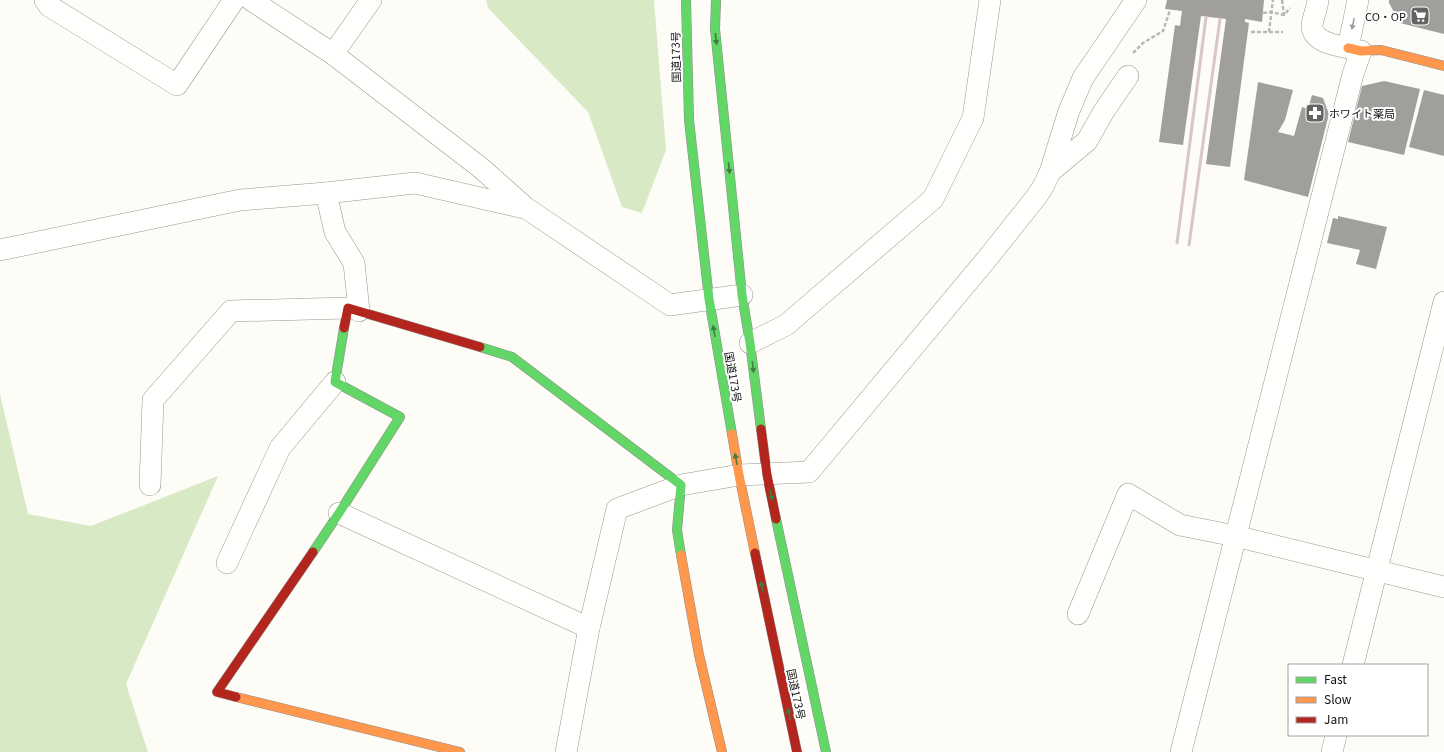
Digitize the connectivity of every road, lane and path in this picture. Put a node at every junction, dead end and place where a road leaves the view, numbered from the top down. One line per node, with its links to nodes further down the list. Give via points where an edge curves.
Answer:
1 (45, 0): 2 (street, via 49,6 177,85)
2 (234, 0)
3 (251, 0): 21 (street)
4 (371, 0): 21 (street)
5 (686, 0): 29 (main road, 国道173号, via 689,120)
6 (716, 0): 28 (main road, 国道173号, one-way to 28, via 715,29)
7 (990, 0): 32 (street, via 973,118 933,199 786,325)
8 (1136, 0): 24 (street, via 1083,78 1069,111)
9 (1273, 0): 14 (path)
10 (1282, 0): 16 (path)
11 (1318, 0): 20 (street, via 1312,25 1317,38)
12 (1358, 0): 20 (street, one-way to 20)
13 (1292, 5): 16 (path)
14 (1271, 12): 15 (path); 16 (path); 18 (path)
15 (1263, 14)
16 (1284, 15)
17 (1252, 32): 18 (path)
18 (1269, 32): 19 (path)
19 (1283, 32)
20 (1354, 49): 22 (main road, via 1381,50); 39 (street, via 1353,74)
21 (333, 54): 26 (street, via 481,168)
22 (1444, 66)
23 (1128, 76): 24 (street, via 1087,141)
24 (1050, 172): 35 (street, via 1037,196 1018,220 809,472)
25 (326, 193): 26 (street, via 415,183); 27 (street, via 240,200); 31 (street, via 335,232 354,263)
26 (526, 208): 29 (street, via 670,304)
27 (0, 250)
28 (742, 295): 29 (street); 32 (main road, 国道173号)
29 (709, 299): 34 (main road, 国道173号, one-way to 29)
30 (1444, 302): 41 (street)
31 (354, 309): 33 (main road); 36 (street, via 231,311 153,400); 37 (main road, via 512,357)
32 (750, 344): 35 (main road, 国道173号, one-way to 35)
33 (335, 382): 38 (main road, via 400,417); 40 (street, via 280,448)
34 (739, 475): 35 (street); 37 (street); 50 (main road, 国道173号, one-way to 34)
35 (767, 475): 51 (main road, 国道173号, one-way to 51)
36 (150, 485)
37 (681, 485): 44 (street, via 618,509); 49 (main road, via 677,530 698,655)
38 (340, 513): 44 (street); 47 (main road, via 217,692)
39 (1235, 536): 41 (street); 43 (street, via 1180,525 1128,494); 52 (street)
40 (227, 563)
41 (1376, 570): 42 (street); 45 (street)
42 (1444, 587)
43 (1078, 614)
44 (589, 628): 48 (street)
45 (1353, 664)
46 (1336, 736): 53 (street)
47 (460, 752)
48 (566, 752)
49 (722, 752)
50 (797, 752)
51 (826, 752)
52 (1181, 752)
53 (1332, 752)

